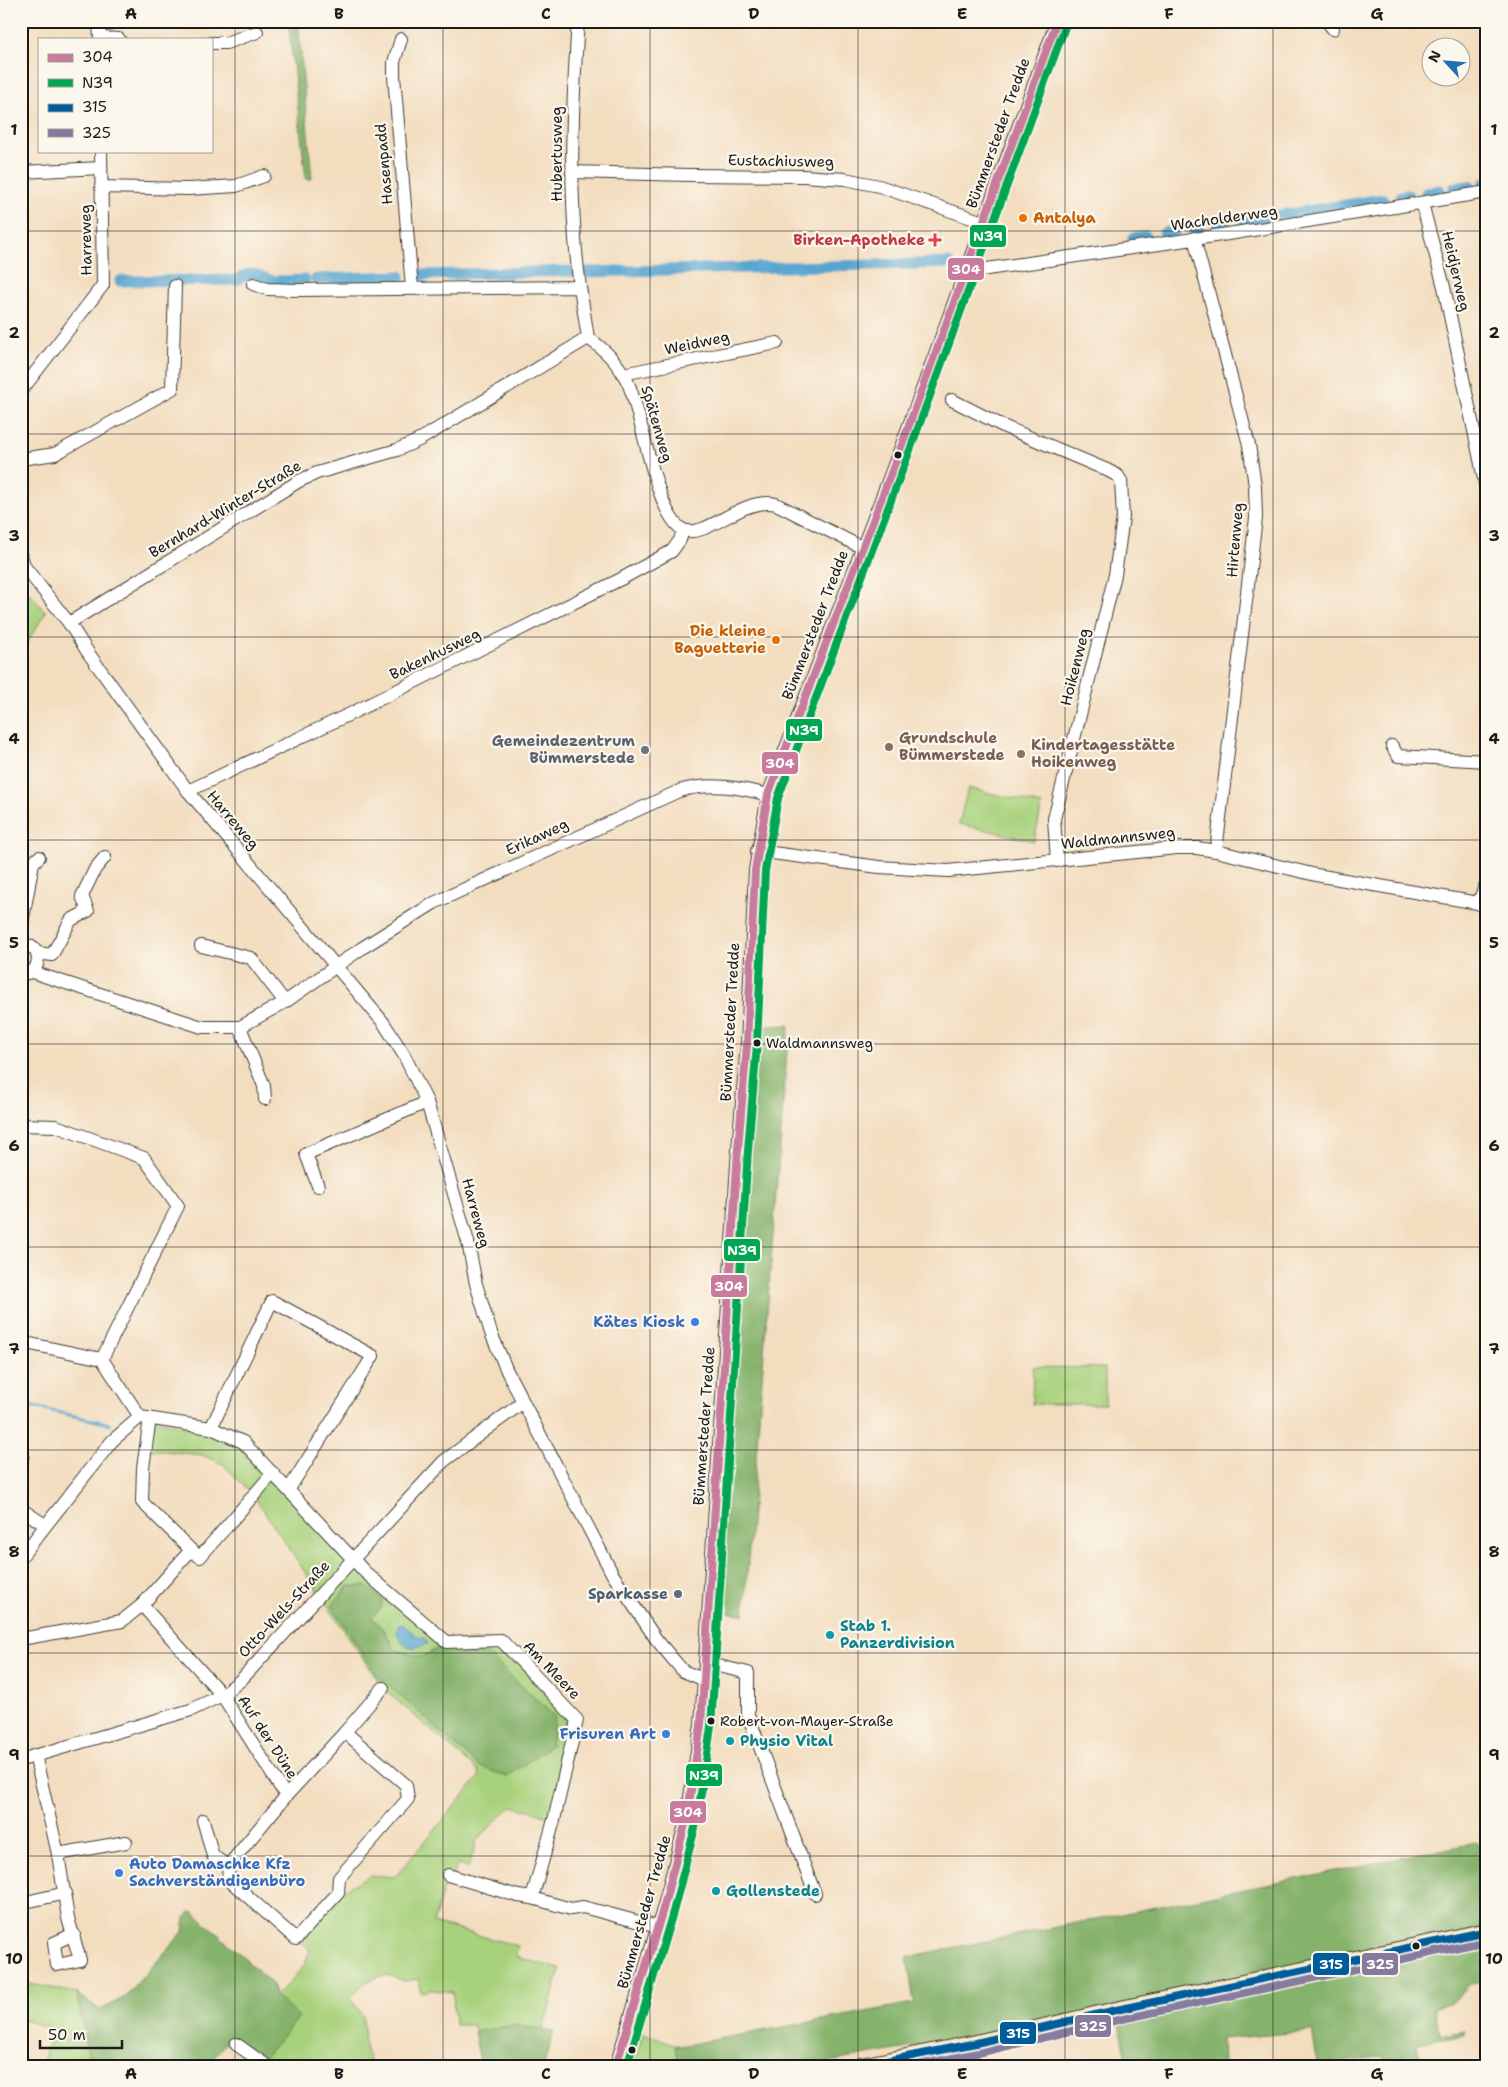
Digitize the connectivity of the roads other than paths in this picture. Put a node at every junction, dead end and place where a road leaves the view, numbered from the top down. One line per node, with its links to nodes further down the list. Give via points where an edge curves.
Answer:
1 (100, 21): 5 (street)
2 (578, 21): 11 (street, Hubertusweg)
3 (1057, 21): 16 (street, Bümmersteder Tredde)
4 (257, 32): 7 (street, via 226,43)
5 (100, 38)
6 (401, 39): 22 (street, Hasenpadd, via 394,62 394,76)
7 (212, 42)
8 (101, 152): 9 (street, Harreweg)
9 (102, 168): 10 (street); 13 (street, Harreweg)
10 (21, 172)
11 (572, 172): 16 (street, Eustachiusweg, via 845,179 879,186); 21 (street, Hubertusweg)
12 (264, 176): 13 (street, via 236,186)
13 (101, 187): 26 (street, Harreweg, via 103,285)
14 (1487, 192): 15 (street, Wacholderweg)
15 (1422, 203): 17 (street, Wacholderweg); 29 (street, Heidjerweg, via 1444,287)
16 (983, 222): 18 (street, Bümmersteder Tredde)
17 (1194, 238): 18 (street, Wacholderweg, via 980,270); 38 (street, Hirtenweg, via 1249,446 1255,486 1256,518)
18 (966, 268): 31 (street, Bümmersteder Tredde)
19 (253, 284): 22 (street, via 298,290)
20 (175, 286): 28 (street, via 172,389 56,454)
21 (580, 287): 22 (street); 23 (street)
22 (412, 288)
23 (588, 338): 25 (street, Spätenweg); 33 (street, Bernhard-Winter-Straße, via 420,440 299,481)
24 (777, 343): 25 (street, Weidweg)
25 (624, 374): 30 (street, Spätenweg, via 664,506 675,524)
26 (21, 391)
27 (952, 400): 42 (street, Hoikenweg, via 1005,427 1107,470 1118,476 1120,481 1123,517 1115,575 1054,818)
28 (21, 459)
29 (1487, 492)
30 (684, 530): 31 (street, via 706,527 753,504 766,502 776,504); 36 (street, Bakenhusweg, via 672,551 621,578)
31 (862, 548): 37 (street, Bümmersteder Tredde)
32 (21, 554): 33 (street, Harreweg, via 24,566)
33 (69, 623): 36 (street, Harreweg)
34 (1392, 746): 35 (street, via 1398,756)
35 (1487, 761)
36 (188, 792): 49 (street, Harreweg)
37 (768, 795): 39 (street, Bümmersteder Tredde); 49 (street, Erikaweg, via 718,786 679,791 434,903)
38 (1216, 851): 42 (street, Waldmannsweg, via 1177,848); 44 (street, Waldmannsweg, via 1316,875)
39 (757, 852): 42 (street, Waldmannsweg, via 920,871 972,870); 71 (street, Bümmersteder Tredde)
40 (39, 857): 45 (street, via 33,863)
41 (105, 857): 48 (street, via 95,869 82,896 88,911 71,920 52,955)
42 (1058, 861)
43 (1487, 882): 44 (street)
44 (1482, 906)
45 (21, 929)
46 (21, 944): 48 (street, via 34,947)
47 (201, 946): 51 (street, via 252,958)
48 (38, 954): 50 (street, via 37,967)
49 (335, 967): 51 (street, Erikaweg); 54 (street, Harreweg, via 383,1022)
50 (25, 975): 52 (street, via 202,1027)
51 (285, 1002): 52 (street, Erikaweg)
52 (240, 1027): 53 (street, via 264,1086)
53 (266, 1099)
54 (427, 1102): 56 (street, via 306,1154); 59 (street, Harreweg, via 491,1334)
55 (21, 1125): 58 (street, via 56,1126 144,1158 178,1206)
56 (318, 1186)
57 (21, 1342): 58 (street)
58 (102, 1358): 60 (street)
59 (523, 1402): 68 (street, Otto-Wels-Straße, via 444,1461); 72 (street, via 622,1589 684,1671)
60 (145, 1418): 61 (street); 65 (street, via 112,1441); 66 (street, via 142,1502)
61 (211, 1428): 62 (street, via 243,1442); 63 (street, via 272,1301 374,1356)
62 (273, 1473): 63 (street); 66 (street, via 200,1557)
63 (289, 1489): 68 (street)
64 (21, 1509): 65 (street)
65 (45, 1525): 67 (street)
66 (191, 1550): 69 (street)
67 (21, 1557)
68 (353, 1560): 74 (street, Otto-Wels-Straße, via 241,1680); 86 (street, Am Meere, via 447,1642 501,1640 577,1720)
69 (142, 1605): 70 (street, via 122,1621); 74 (street, Auf der Düne)
70 (21, 1639)
71 (706, 1664): 72 (street, Bümmersteder Tredde); 85 (street, via 748,1673 748,1715)
72 (705, 1680): 88 (street, Bümmersteder Tredde, via 687,1817)
73 (384, 1688): 75 (street, Auf der Düne)
74 (222, 1696): 76 (street, Otto-Wels-Straße, via 191,1710); 78 (street, Auf der Düne)
75 (345, 1732): 78 (street, Auf der Düne); 82 (street, via 406,1785 408,1799 339,1878 338,1893 296,1939 229,1880)
76 (34, 1755): 77 (street, Otto-Wels-Straße); 81 (street)
77 (21, 1760)
78 (286, 1796): 82 (street, Auf der Düne)
79 (202, 1820): 82 (street, via 213,1856)
80 (126, 1842): 81 (street)
81 (58, 1854): 84 (street)
82 (228, 1866)
83 (448, 1875): 86 (street)
84 (66, 1894): 87 (street); 90 (street, via 68,1918)
85 (815, 1894)
86 (532, 1898): 88 (street, via 571,1909 583,1907)
87 (21, 1903)
88 (658, 1927): 93 (street, Bümmersteder Tredde)
89 (1487, 1931): 94 (street)
90 (74, 1934)
91 (236, 2044): 92 (street)
92 (267, 2066)
93 (616, 2066)
94 (861, 2066)

